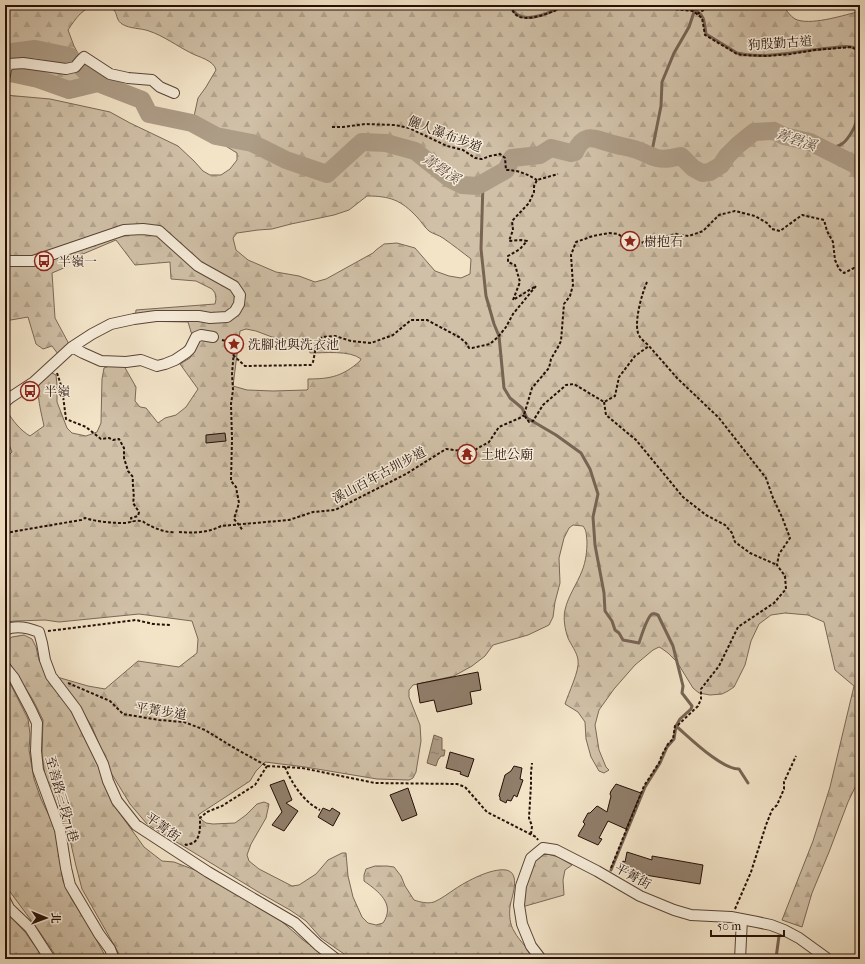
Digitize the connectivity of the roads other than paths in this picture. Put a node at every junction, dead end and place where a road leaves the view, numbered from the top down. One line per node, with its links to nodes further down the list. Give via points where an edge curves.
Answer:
1 (6, 72): 2 (street, via 9,64 66,68 84,58 110,74 152,80)
2 (174, 93)
3 (5, 261): 5 (street, via 33,261 124,230 159,231 198,266 234,286 240,295 235,312 227,317 156,316 134,319 110,324)
4 (212, 337): 5 (street, via 196,337 187,352 175,360 157,366 141,360 101,361)
5 (72, 346): 6 (street, via 34,382)
6 (5, 402)
7 (5, 630): 13 (street, 平菁街, via 30,628 39,632 51,676 76,710 103,764 117,801 136,825 208,872 295,923)
8 (5, 666): 12 (street, 至善路三段71巷, via 37,723 38,770 60,830 70,885)
9 (5, 900): 11 (street, via 9,908 30,928)
10 (742, 919): 14 (street, 平菁街, via 691,915 674,910 640,896 556,850 543,848 531,858 521,886 518,904 522,924 531,946); 15 (street); 16 (street, 平菁街, via 784,930)
11 (50, 959)
12 (114, 959)
13 (336, 959)
14 (541, 959)
15 (740, 959)
16 (828, 959)

